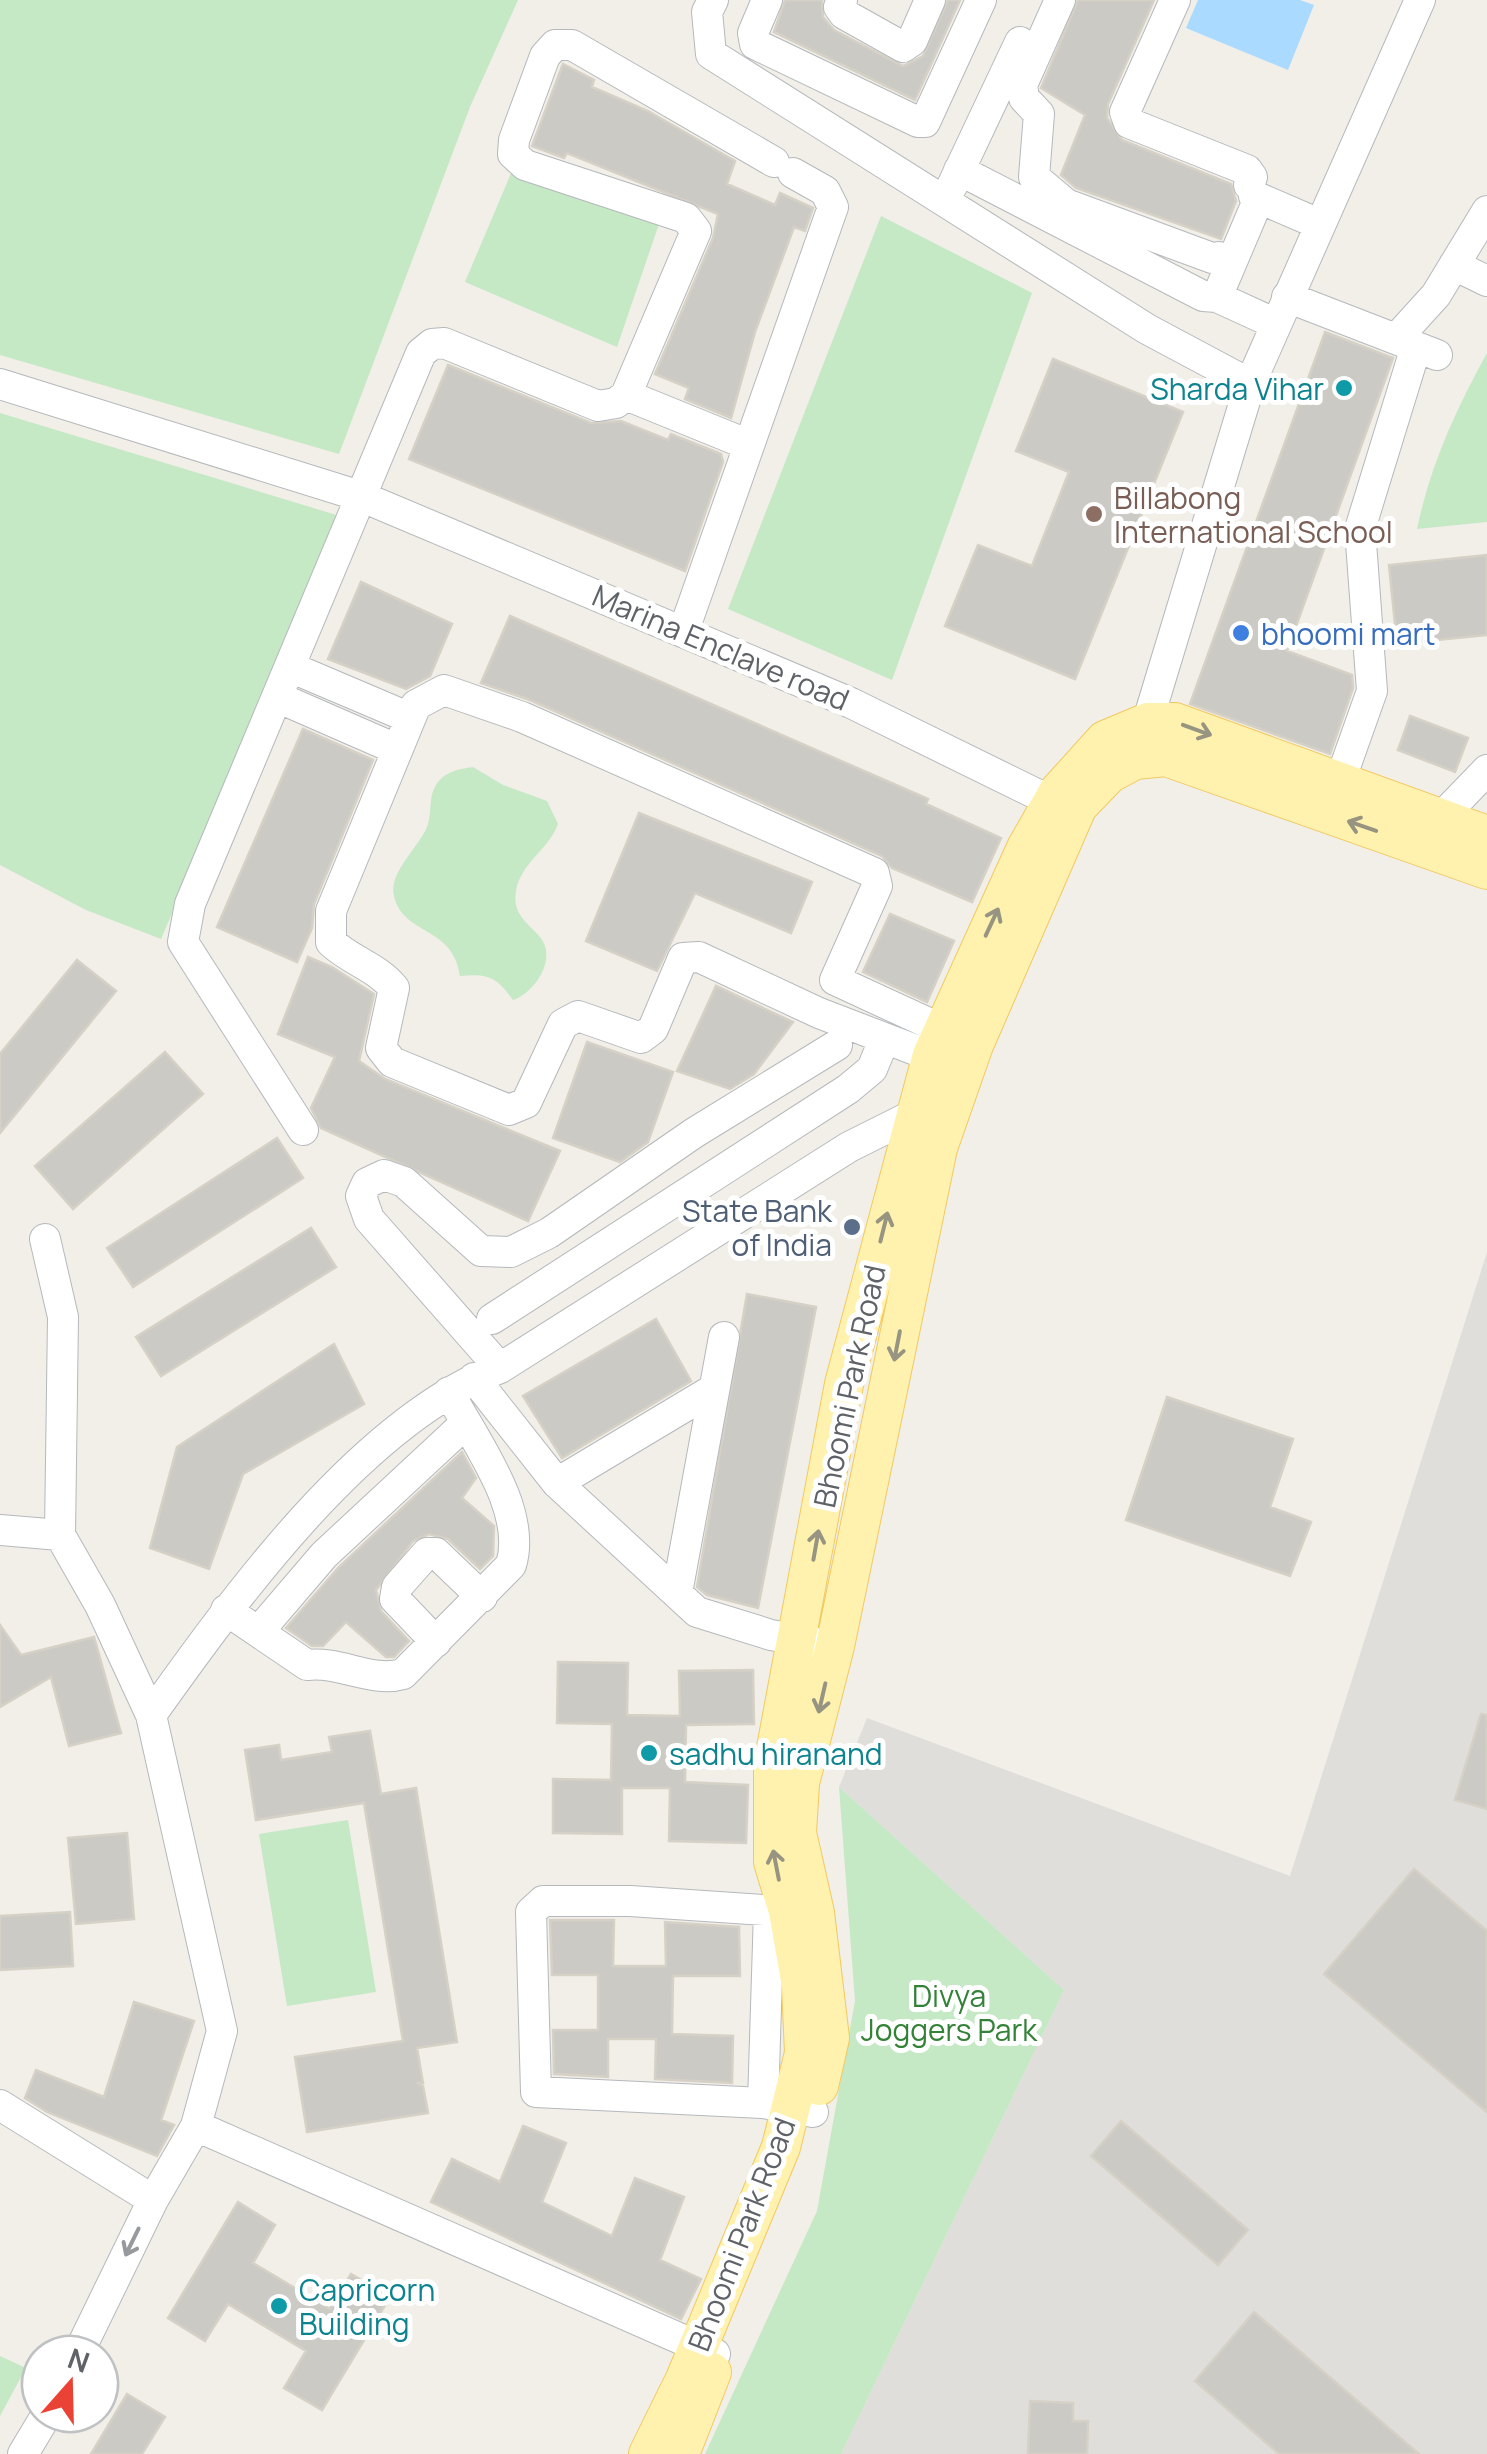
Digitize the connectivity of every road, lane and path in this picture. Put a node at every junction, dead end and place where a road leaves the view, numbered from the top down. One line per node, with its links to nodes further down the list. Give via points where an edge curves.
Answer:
1 (713, 0): 12 (street, via 707,12 710,54)
2 (767, 0): 5 (street, via 755,44 918,122 925,122)
3 (842, 0): 4 (street, via 844,14 903,47 912,42)
4 (930, 0)
5 (981, 0)
6 (1040, 0): 10 (street)
7 (1060, 0): 15 (street, via 1022,85 1024,98 1040,114 1034,177 1066,204)
8 (1175, 0): 11 (street, via 1125,112 1129,123 1247,170)
9 (1420, 0): 14 (street)
10 (958, 170): 12 (street); 18 (street, via 1203,296)
11 (1254, 193): 14 (street); 18 (street)
12 (946, 202): 22 (street, via 1147,329)
13 (1487, 212): 16 (street)
14 (1320, 224): 19 (street)
15 (1220, 256)
16 (1454, 265): 17 (street); 20 (street)
17 (1487, 281)
18 (1217, 297): 19 (street)
19 (1282, 310): 20 (street); 22 (street)
20 (1416, 347): 34 (street, via 1360,529 1372,691)
21 (0, 384): 25 (street, Marina Enclave road)
22 (1250, 384): 30 (street)
23 (626, 395): 24 (street); 24 (street, via 696,231 686,218 525,165 513,154 544,56 555,46 572,45 825,191 833,208); 25 (street, via 598,406 444,343 432,344 421,352)
24 (749, 445): 26 (street)
25 (360, 496): 26 (street, Marina Enclave road); 27 (street)
26 (684, 630): 35 (street, Marina Enclave road)
27 (290, 666): 28 (street); 29 (street)
28 (277, 697): 31 (street); 46 (street, via 190,904 184,942)
29 (410, 718): 31 (street); 40 (street, via 416,704 444,690 522,717 874,873 877,886)
30 (1148, 722): 32 (street); 34 (main road, one-way to 34, via 1175,722); 35 (main road, via 1105,740 1079,764)
31 (396, 748): 41 (street, via 331,911 332,942 394,988 381,1048 392,1062 510,1110 526,1103 563,1024 578,1016 641,1038 654,1029 683,958 699,957)
32 (1134, 760): 35 (main road); 38 (main road, one-way to 32, via 1166,757)
33 (1487, 770): 36 (street)
34 (1340, 781): 36 (main road)
35 (1068, 807): 44 (main road)
36 (1441, 818): 37 (main road); 38 (street)
37 (1487, 834)
38 (1414, 844): 39 (main road)
39 (1487, 870)
40 (835, 980): 41 (street); 44 (street)
41 (819, 1013): 42 (street)
42 (884, 1040): 44 (street); 49 (street, via 872,1069 848,1089 488,1314)
43 (837, 1044): 49 (street, via 511,1252 481,1251 404,1182 384,1174 367,1183 361,1196 369,1218)
44 (954, 1059): 45 (main road, Bhoomi Park Road); 60 (main road, one-way to 60)
45 (920, 1111): 49 (street, via 849,1147); 60 (main road, Bhoomi Park Road, one-way to 45, via 844,1384)
46 (303, 1130)
47 (45, 1239): 54 (street, via 63,1317)
48 (724, 1337): 50 (street)
49 (486, 1373): 51 (street); 52 (street); 57 (street, via 377,1443)
50 (714, 1388): 52 (street); 55 (street)
51 (466, 1423): 56 (street, via 506,1502 517,1545 511,1565); 58 (street, via 324,1556)
52 (557, 1483): 55 (street)
53 (1, 1534): 54 (street)
54 (60, 1535): 61 (street)
55 (677, 1593): 60 (street, via 697,1612)
56 (482, 1597): 59 (street); 59 (street, via 436,1553 428,1553 396,1587 395,1599)
57 (226, 1610): 58 (street); 61 (street)
58 (259, 1631): 59 (street, via 307,1665 324,1663 384,1679 403,1674)
59 (436, 1642)
60 (817, 1643): 62 (main road, via 788,1766 797,1833)
61 (151, 1715): 65 (street, via 222,2031)
62 (791, 1912): 64 (street); 64 (main road, via 830,2038 814,2055); 64 (street, via 595,1901 543,1901 532,1912 536,2092)
63 (0, 2105): 66 (street)
64 (789, 2107): 68 (main road, via 756,2236)
65 (196, 2126): 66 (street); 68 (street)
66 (154, 2200): 67 (street, one-way to 67)
67 (88, 2334)
68 (708, 2351): 69 (main road, Bhoomi Park Road); 70 (main road)
69 (648, 2454)
70 (680, 2454)

